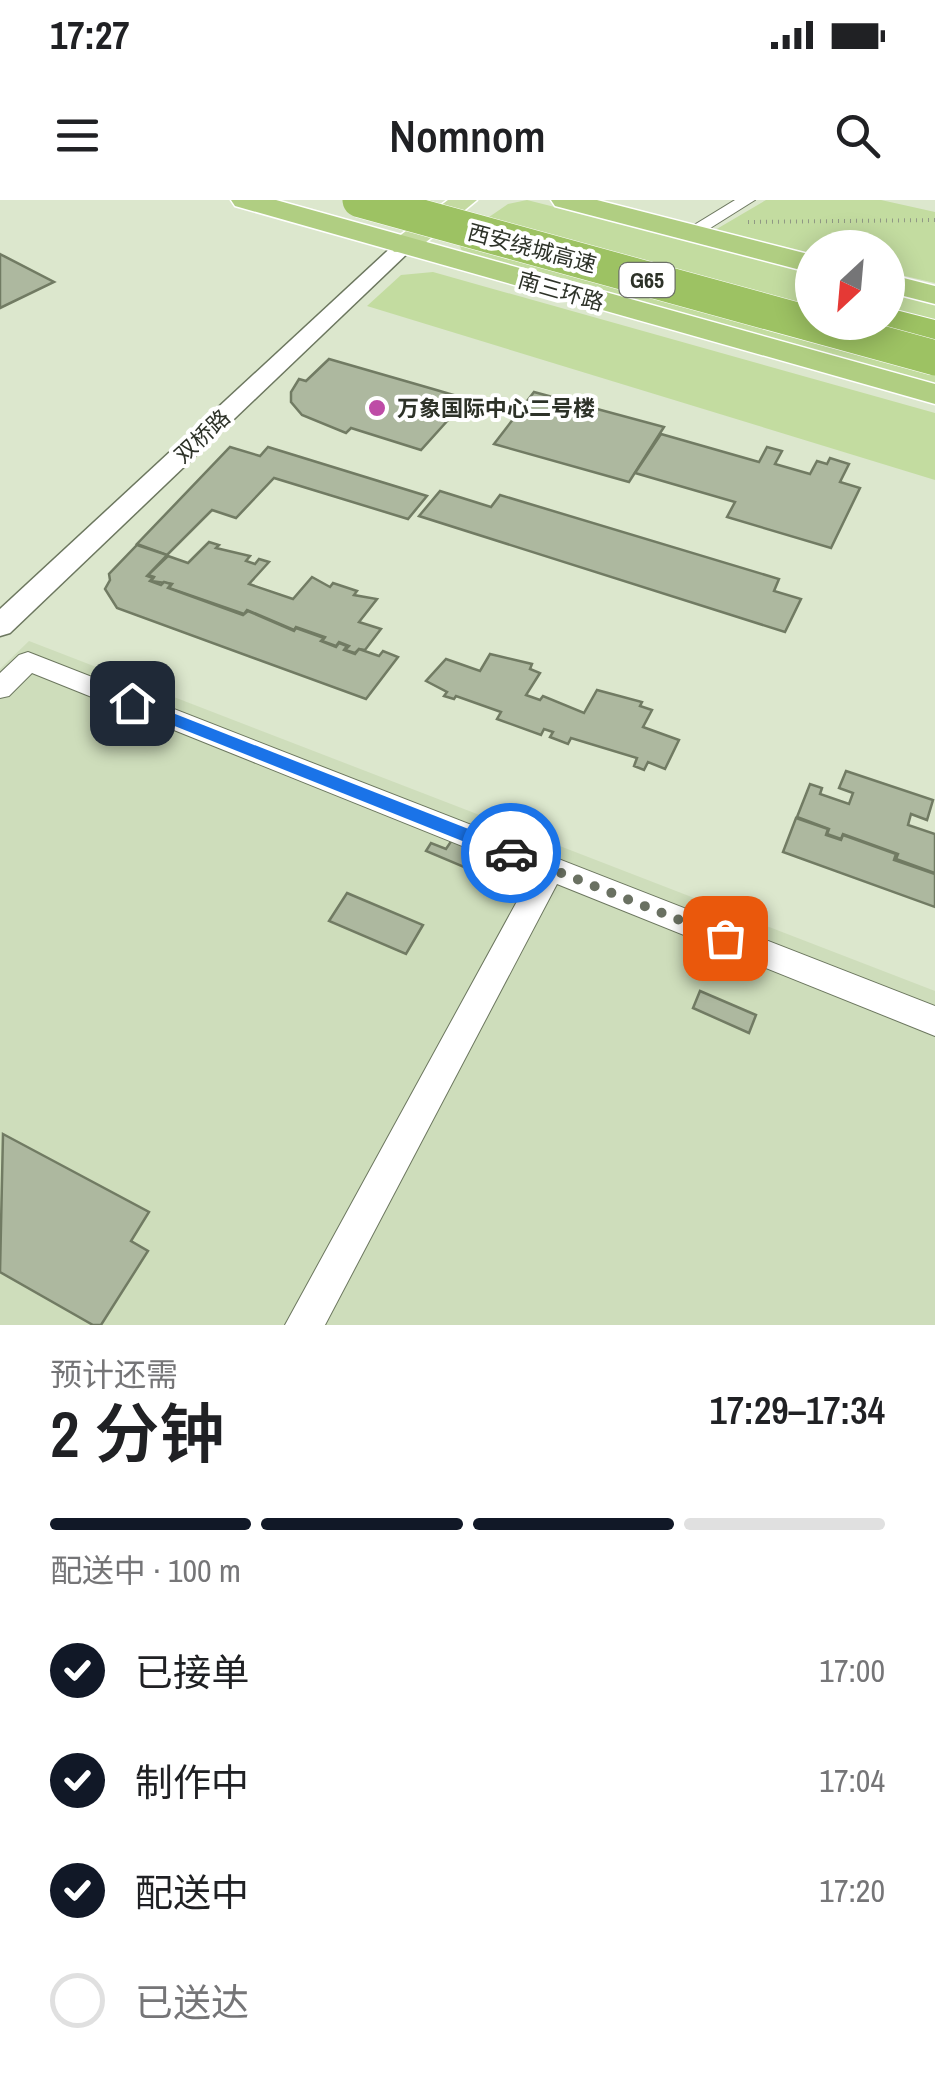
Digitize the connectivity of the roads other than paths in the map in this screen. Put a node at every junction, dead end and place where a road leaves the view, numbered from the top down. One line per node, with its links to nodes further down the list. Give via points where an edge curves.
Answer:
1 (245, 200): 8 (highway, 南三环路)
2 (360, 200): 15 (highway, 西安绕城高速 / G65, bridge)
3 (445, 200): 11 (highway, 西安绕城高速 / G65)
4 (464, 200): 8 (main road)
5 (565, 200): 7 (highway)
6 (748, 200): 7 (street)
7 (690, 233): 9 (highway)
8 (404, 246): 16 (highway, 南三环路); 17 (street, 双桥路)
9 (795, 260)
10 (905, 287): 12 (highway)
11 (795, 293)
12 (935, 294)
13 (905, 323): 14 (highway)
14 (935, 331)
15 (935, 358)
16 (935, 394)
17 (0, 626)
18 (0, 689): 19 (street, via 28,661)
19 (550, 868): 20 (street); 21 (street)
20 (935, 1020)
21 (304, 1325)

